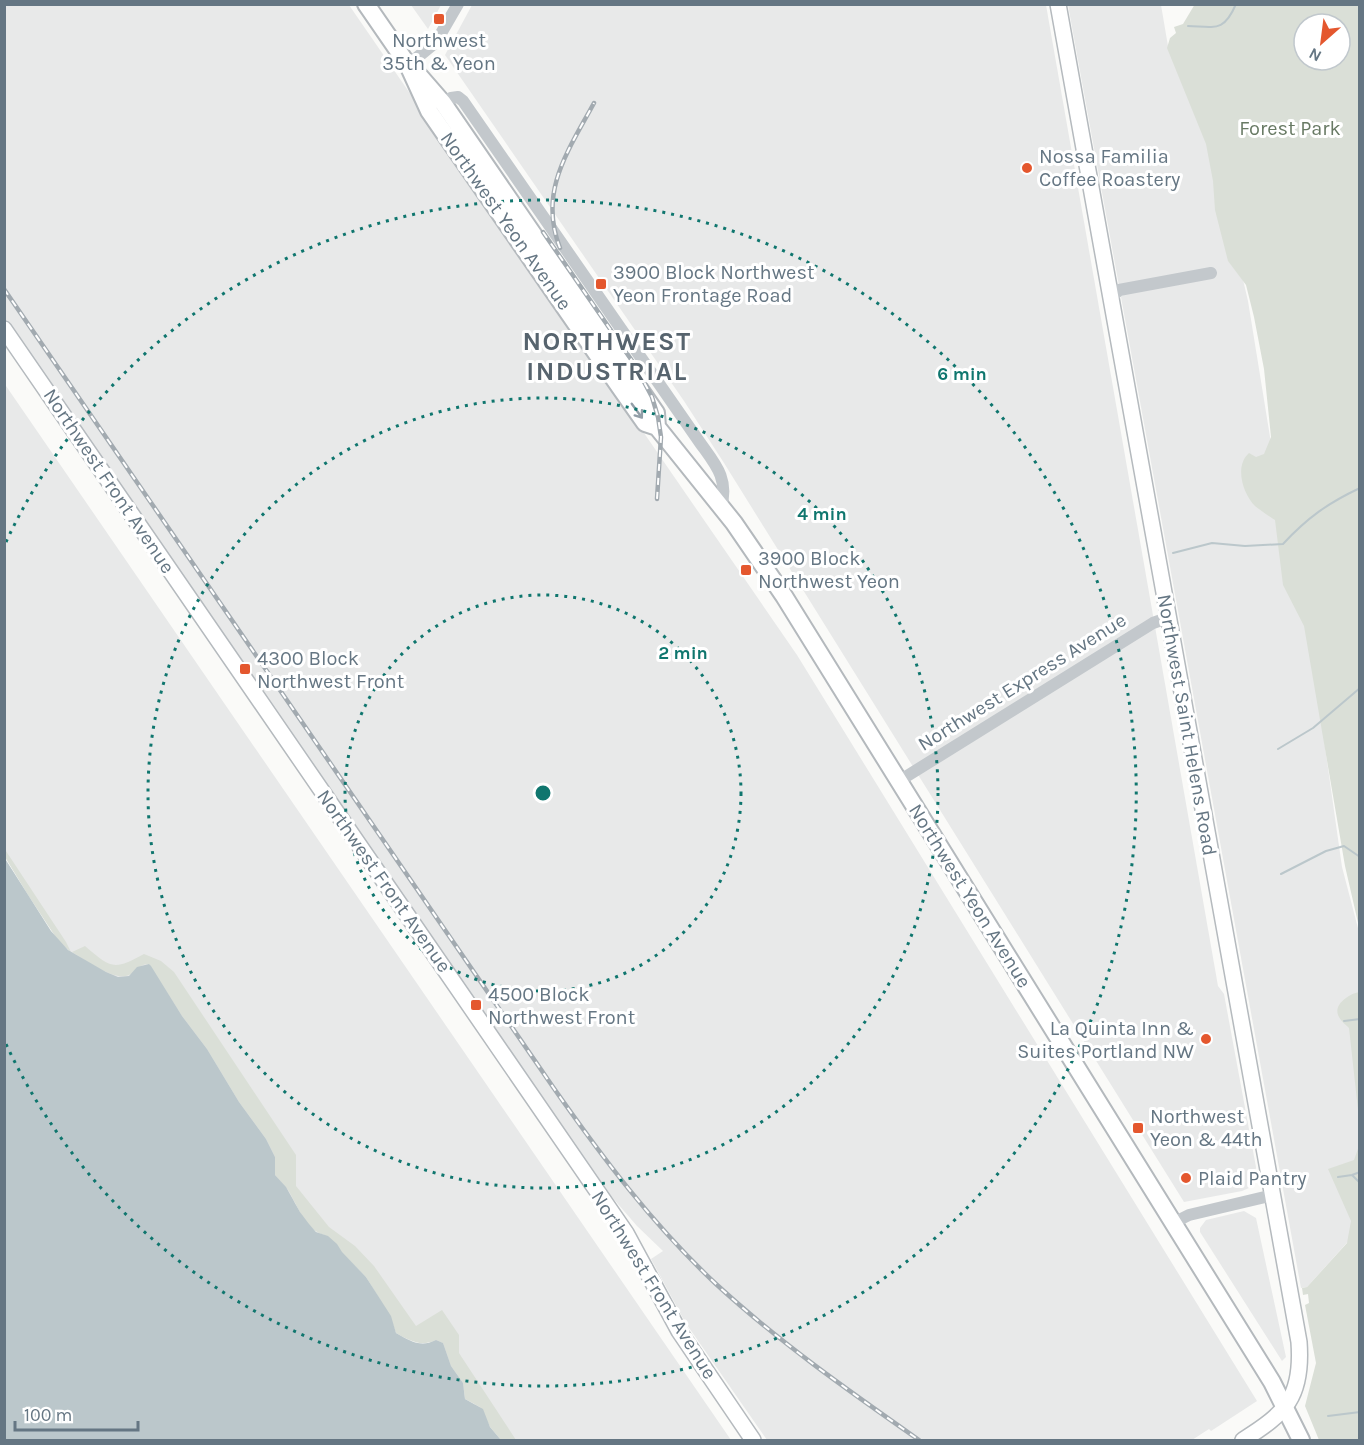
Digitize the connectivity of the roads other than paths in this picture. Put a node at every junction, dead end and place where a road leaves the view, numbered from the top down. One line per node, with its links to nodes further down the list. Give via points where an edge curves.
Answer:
1 (458, 4): 4 (street, via 436,42)
2 (1058, 4): 7 (main road, Northwest Saint Helens Road)
3 (372, 7): 4 (highway, Northwest Yeon Avenue)
4 (408, 65): 5 (highway, Northwest Yeon Avenue); 9 (highway, Northwest Yeon Avenue, one-way to 9, via 429,111 645,423)
5 (443, 103): 9 (highway, Northwest Yeon Avenue, via 656,413); 10 (street, via 458,97 463,101 696,437 722,476 725,494)
6 (1211, 273): 7 (street, via 1119,290)
7 (1110, 298): 11 (main road, Northwest Saint Helens Road)
8 (4, 328): 16 (main road, Northwest Front Avenue, via 622,1228 679,1331)
9 (657, 427): 10 (highway, Northwest Yeon Avenue)
10 (721, 507): 12 (highway, Northwest Yeon Avenue, via 784,596)
11 (1167, 618): 12 (street, Northwest Express Avenue); 13 (main road, Northwest Saint Helens Road)
12 (898, 781): 14 (highway, Northwest Yeon Avenue)
13 (1273, 1195): 14 (street, via 1189,1215); 15 (main road, Northwest Saint Helens Road, via 1300,1359)
14 (1173, 1223): 15 (highway, Northwest Yeon Avenue)
15 (1286, 1407): 17 (main road, via 1272,1422); 18 (highway)
16 (753, 1440)
17 (1243, 1440)
18 (1301, 1440)

